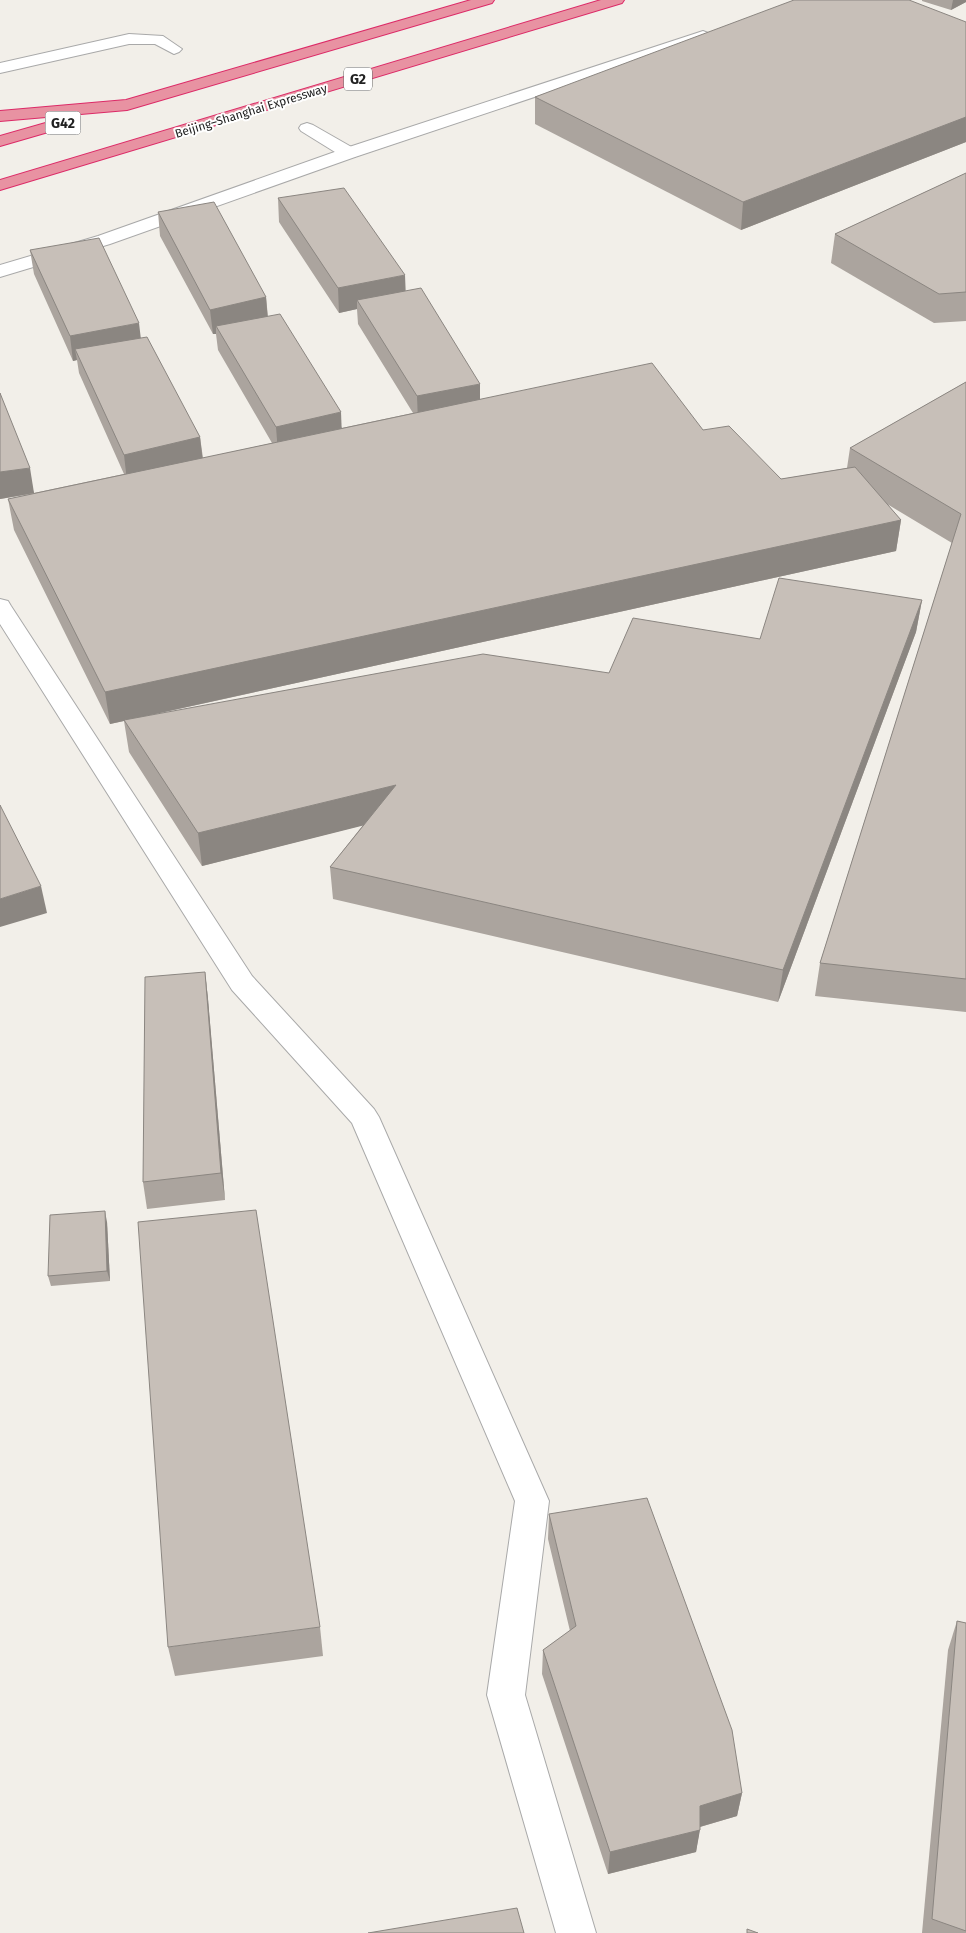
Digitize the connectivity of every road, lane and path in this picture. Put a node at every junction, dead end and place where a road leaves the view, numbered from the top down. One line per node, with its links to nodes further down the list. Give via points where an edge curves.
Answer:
1 (487, 0): 6 (highway)
2 (617, 0): 11 (highway, Beijing–Shanghai Expressway / G2)
3 (719, 30): 10 (street)
4 (174, 49): 5 (street, via 158,39 129,39)
5 (0, 68)
6 (127, 105): 7 (highway); 9 (highway, G42)
7 (0, 116)
8 (307, 128): 10 (street)
9 (0, 141)
10 (348, 153): 12 (street, via 104,240)
11 (0, 185)
12 (0, 271)
13 (0, 606): 14 (street, via 242,983 364,1117 532,1501 506,1695)
14 (576, 1933)

